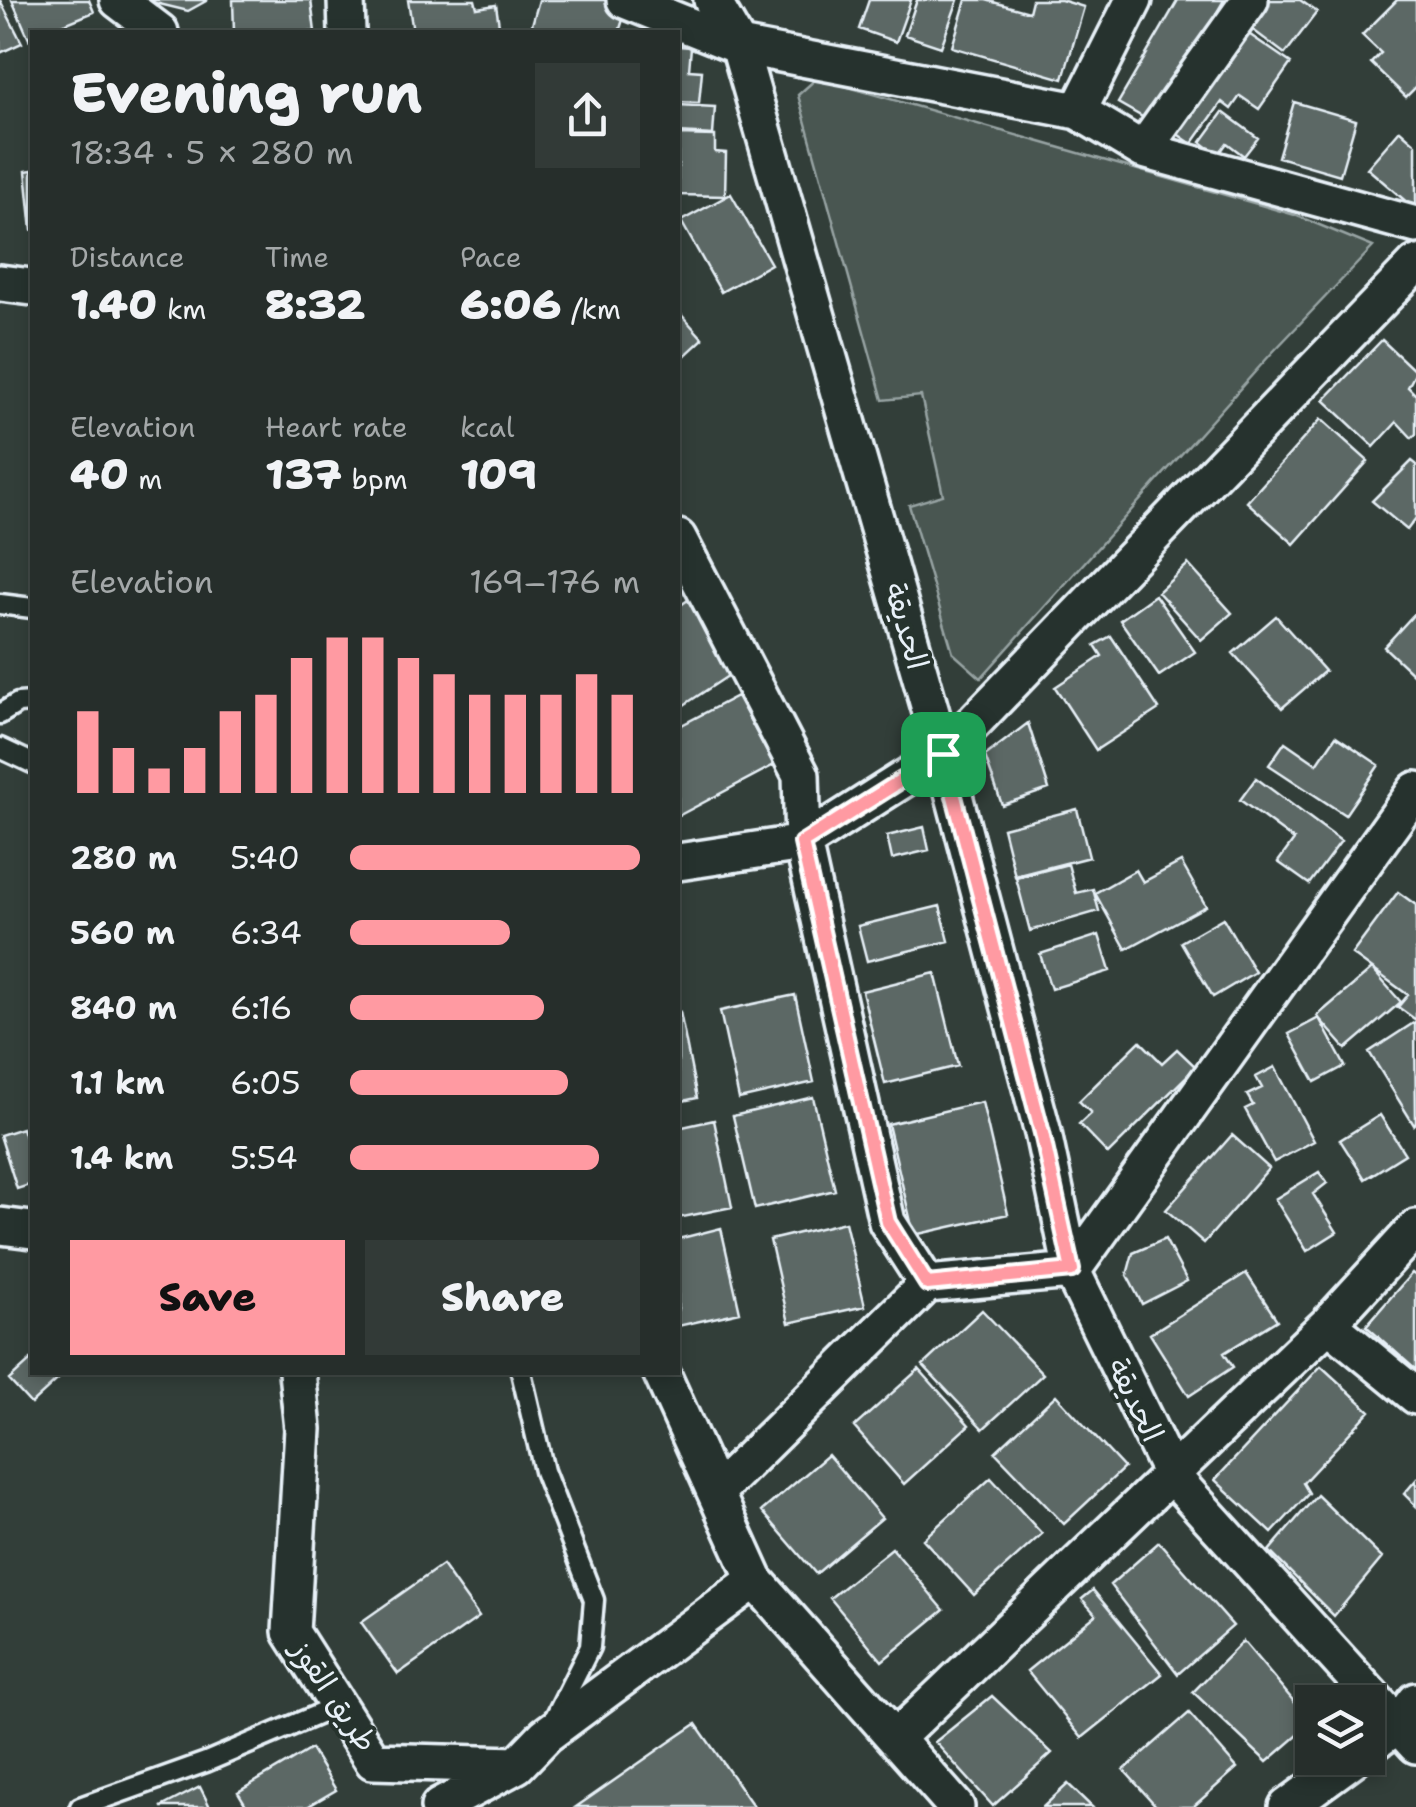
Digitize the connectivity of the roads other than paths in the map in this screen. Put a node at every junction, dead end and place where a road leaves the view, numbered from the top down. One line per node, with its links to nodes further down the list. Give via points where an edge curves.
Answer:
1 (118, 0): 7 (street)
2 (346, 0): 8 (street)
3 (625, 0): 9 (street)
4 (712, 0): 9 (street, الحديقة)
5 (1134, 0): 10 (street)
6 (1250, 0): 11 (street)
7 (157, 30)
8 (347, 30)
9 (739, 46): 10 (street); 22 (street, الحديقة)
10 (1078, 111): 11 (street)
11 (1143, 150): 12 (street)
12 (1416, 224)
13 (1416, 264): 22 (street)
14 (0, 282): 15 (street)
15 (30, 287)
16 (680, 542): 25 (street, via 801,775)
17 (0, 604): 18 (lane)
18 (30, 608)
19 (30, 702): 20 (lane)
20 (0, 714)
21 (0, 748): 23 (lane)
22 (943, 754): 25 (street); 30 (street, الحديقة)
23 (30, 762)
24 (1416, 790): 30 (street)
25 (802, 843): 26 (street); 31 (street, via 888,1222)
26 (680, 862)
27 (0, 1226): 29 (street)
28 (1416, 1228): 32 (street)
29 (30, 1230)
30 (1072, 1270): 31 (street); 37 (street, الحديقة)
31 (927, 1284): 38 (street)
32 (1328, 1324): 36 (street); 37 (street)
33 (296, 1375): 40 (street, طريق القوز, via 302,1429 291,1632)
34 (522, 1375): 42 (lane, via 544,1471 594,1600 590,1647)
35 (663, 1375): 38 (street)
36 (1416, 1396)
37 (1172, 1476): 41 (street, الحديقة); 43 (street)
38 (716, 1492): 39 (street)
39 (756, 1580): 42 (street); 43 (street)
40 (338, 1706): 45 (street, طريق القوز, via 373,1760); 47 (lane)
41 (1410, 1723): 44 (street)
42 (546, 1735): 45 (street)
43 (897, 1737): 49 (street)
44 (1385, 1737)
45 (517, 1765): 48 (street)
46 (1331, 1775): 50 (street)
47 (80, 1807)
48 (439, 1807)
49 (956, 1807)
50 (1287, 1807)

